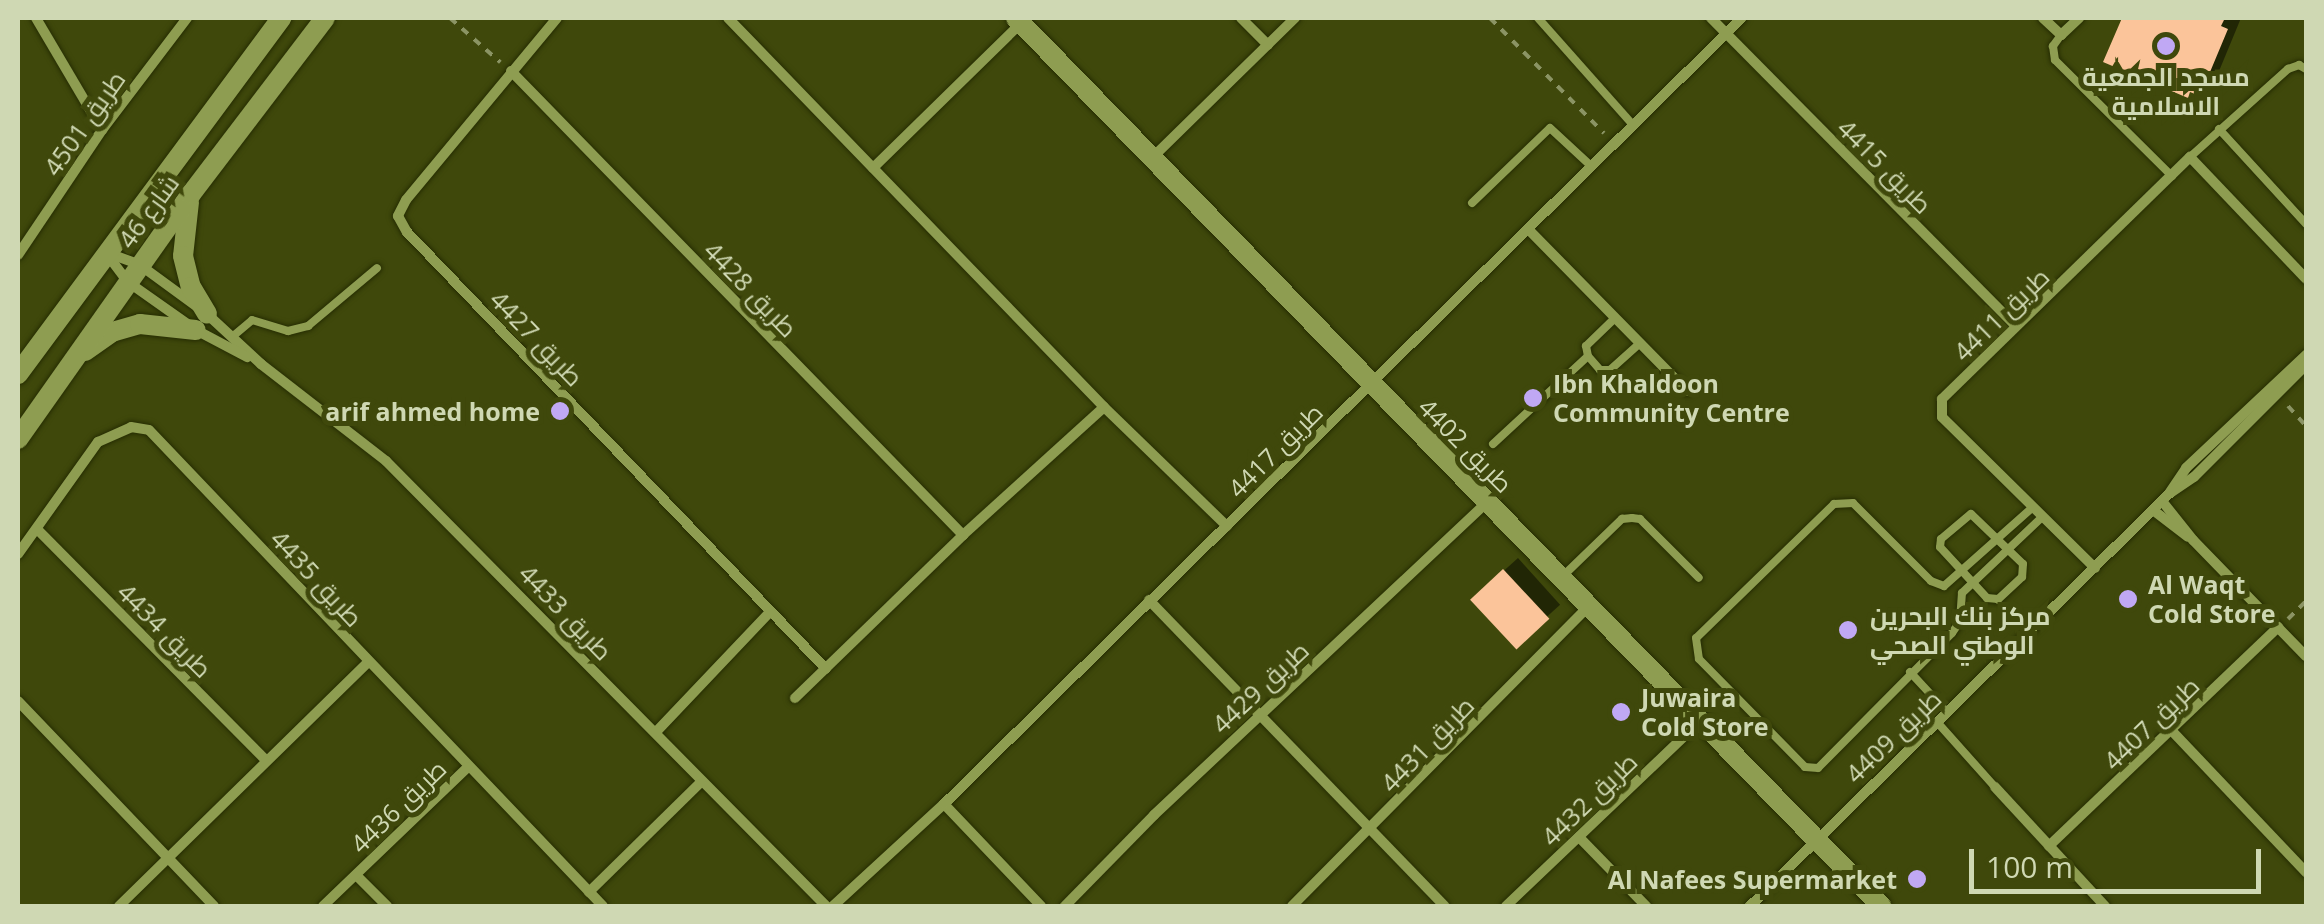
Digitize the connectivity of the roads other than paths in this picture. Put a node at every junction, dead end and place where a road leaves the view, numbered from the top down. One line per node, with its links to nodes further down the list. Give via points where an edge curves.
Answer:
1 (36, 18): 22 (street)
2 (187, 18): 22 (street, طريق 4501)
3 (281, 18): 32 (street, شارع 46)
4 (325, 18): 28 (street, شارع 46)
5 (556, 18): 19 (street, طريق 4427)
6 (728, 18): 26 (street)
7 (1241, 18): 17 (street)
8 (1296, 18): 17 (street)
9 (1538, 18): 20 (lane)
10 (1712, 18): 15 (street, طريق 4415)
11 (1742, 18): 15 (street, طريق 4417)
12 (2043, 18): 16 (street)
13 (2080, 18): 16 (street)
14 (1019, 20): 23 (street, طريق 4402); 26 (street)
15 (1725, 33): 20 (street, طريق 4417); 39 (street, طريق 4415)
16 (2061, 36): 27 (lane, via 2052,46 2055,60)
17 (1268, 45): 23 (street)
18 (2306, 69): 21 (lane, طريق 4411, via 2293,66)
19 (511, 72): 59 (street, طريق 4428); 70 (street, طريق 4427, via 398,216)
20 (1633, 125): 25 (street, طريق 4417)
21 (2219, 129): 24 (lane, طريق 4411); 30 (lane)
22 (102, 130): 33 (street, طريق 4501)
23 (1153, 156): 48 (street, طريق 4402)
24 (2190, 157): 27 (street, طريق 4411); 36 (street)
25 (1591, 166): 29 (lane, via 1550,128); 31 (street, طريق 4417)
26 (873, 168): 50 (street)
27 (2172, 176): 39 (street, طريق 4411)
28 (190, 194): 35 (street, شارع 46); 38 (street, via 183,256)
29 (1472, 204)
30 (2306, 224)
31 (1528, 229): 37 (street); 48 (street, طريق 4417)
32 (105, 252): 35 (street, طريق 4433); 35 (street, طريق 4433); 47 (street, شارع 46)
33 (18, 255)
34 (377, 268): 40 (lane, via 308,326 288,331 252,320)
35 (134, 273): 38 (street, طريق 4433); 38 (street, طريق 4433); 46 (street, شارع 46)
36 (2306, 279)
37 (1614, 319): 41 (street); 43 (lane, via 1586,346)
38 (202, 322): 40 (street, طريق 4433); 44 (street, طريق 4433); 46 (street, via 112,332)
39 (2016, 326): 55 (street, طريق 4411, via 1938,408)
40 (232, 338): 44 (street, طريق 4433)
41 (1638, 344): 43 (lane, via 1610,370 1600,370); 49 (street)
42 (2306, 355): 54 (street, طريق 4409, via 2186,468)
43 (1588, 356): 52 (lane)
44 (261, 364): 83 (street, طريق 4433, via 386,460)
45 (2306, 365): 54 (street, طريق 4409)
46 (66, 369): 51 (street, شارع 46)
47 (18, 374)
48 (1371, 383): 53 (street, طريق 4402); 57 (street, طريق 4417)
49 (1686, 390)
50 (1104, 406): 57 (street); 59 (street)
51 (18, 439)
52 (1493, 444)
53 (1488, 501): 65 (street, طريق 4402); 79 (street, طريق 4429)
54 (2162, 501): 63 (street, طريق 4409); 71 (street)
55 (2033, 508): 56 (street, طريق 4411); 60 (lane)
56 (2042, 516): 61 (lane); 63 (street, طريق 4411)
57 (1227, 526): 68 (street, طريق 4417)
58 (38, 530): 62 (street, طريق 4435); 73 (street, طريق 4435, via 98,442 131,427 149,430); 84 (street, طريق 4434)
59 (963, 535): 74 (street)
60 (1999, 539): 61 (lane); 64 (lane); 64 (lane, via 1977,516 1966,515 1940,544)
61 (2009, 549): 67 (lane); 67 (lane, via 2024,571 2000,597 1987,598)
62 (18, 554)
63 (2094, 568): 78 (street, طريق 4409)
64 (1963, 572): 67 (lane); 75 (lane, via 1951,584 1935,584 1858,507 1840,502 1695,644 1704,665 1809,769 1818,768)
65 (1561, 578): 66 (lane, via 1622,519 1632,518); 69 (street, طريق 4402)
66 (1698, 578)
67 (1973, 583): 75 (lane, via 1962,593 1956,627)
68 (1148, 600): 79 (street); 88 (street, طريق 4417)
69 (1588, 608): 80 (street, طريق 4402); 89 (street, طريق 4431)
70 (770, 612): 74 (street, طريق 4427); 83 (street)
71 (2278, 627): 72 (street); 82 (street, طريق 4407)
72 (2306, 656)
73 (368, 662): 84 (street); 85 (street, طريق 4435)
74 (826, 668): 76 (street)
75 (1910, 672): 78 (lane)
76 (795, 698)
77 (18, 701): 93 (street)
78 (1946, 712): 81 (street, طريق 4409)
79 (1260, 715): 89 (street); 104 (street, طريق 4429)
80 (1700, 721): 90 (street, طريق 4432); 91 (street, طريق 4402)
81 (1937, 722): 87 (lane); 91 (street, طريق 4409)
82 (2172, 731): 92 (street, طريق 4407); 94 (street)
83 (656, 732): 86 (street, طريق 4433)
84 (265, 759): 93 (street)
85 (468, 767): 95 (street, طريق 4436); 96 (street, طريق 4435)
86 (701, 782): 96 (street); 102 (street, طريق 4433)
87 (1996, 787): 92 (street)
88 (944, 804): 102 (street, طريق 4417); 103 (street)
89 (1371, 830): 105 (street, طريق 4431); 106 (street)
90 (1579, 837): 107 (street, طريق 4432); 108 (street)
91 (1816, 840): 109 (street, طريق 4409); 110 (street, طريق 4402)
92 (2049, 846): 111 (street)
93 (169, 858): 97 (street); 98 (street)
94 (2306, 872)
95 (356, 875): 99 (street, طريق 4436); 100 (street, طريق 4436)
96 (588, 892): 101 (street, طريق 4435)
97 (118, 906)
98 (214, 906)
99 (322, 906)
100 (387, 906)
101 (602, 906)
102 (829, 906)
103 (1041, 906)
104 (1065, 906)
105 (1292, 906)
106 (1444, 906)
107 (1506, 906)
108 (1646, 906)
109 (1750, 906)
110 (1882, 906)
111 (2105, 906)

